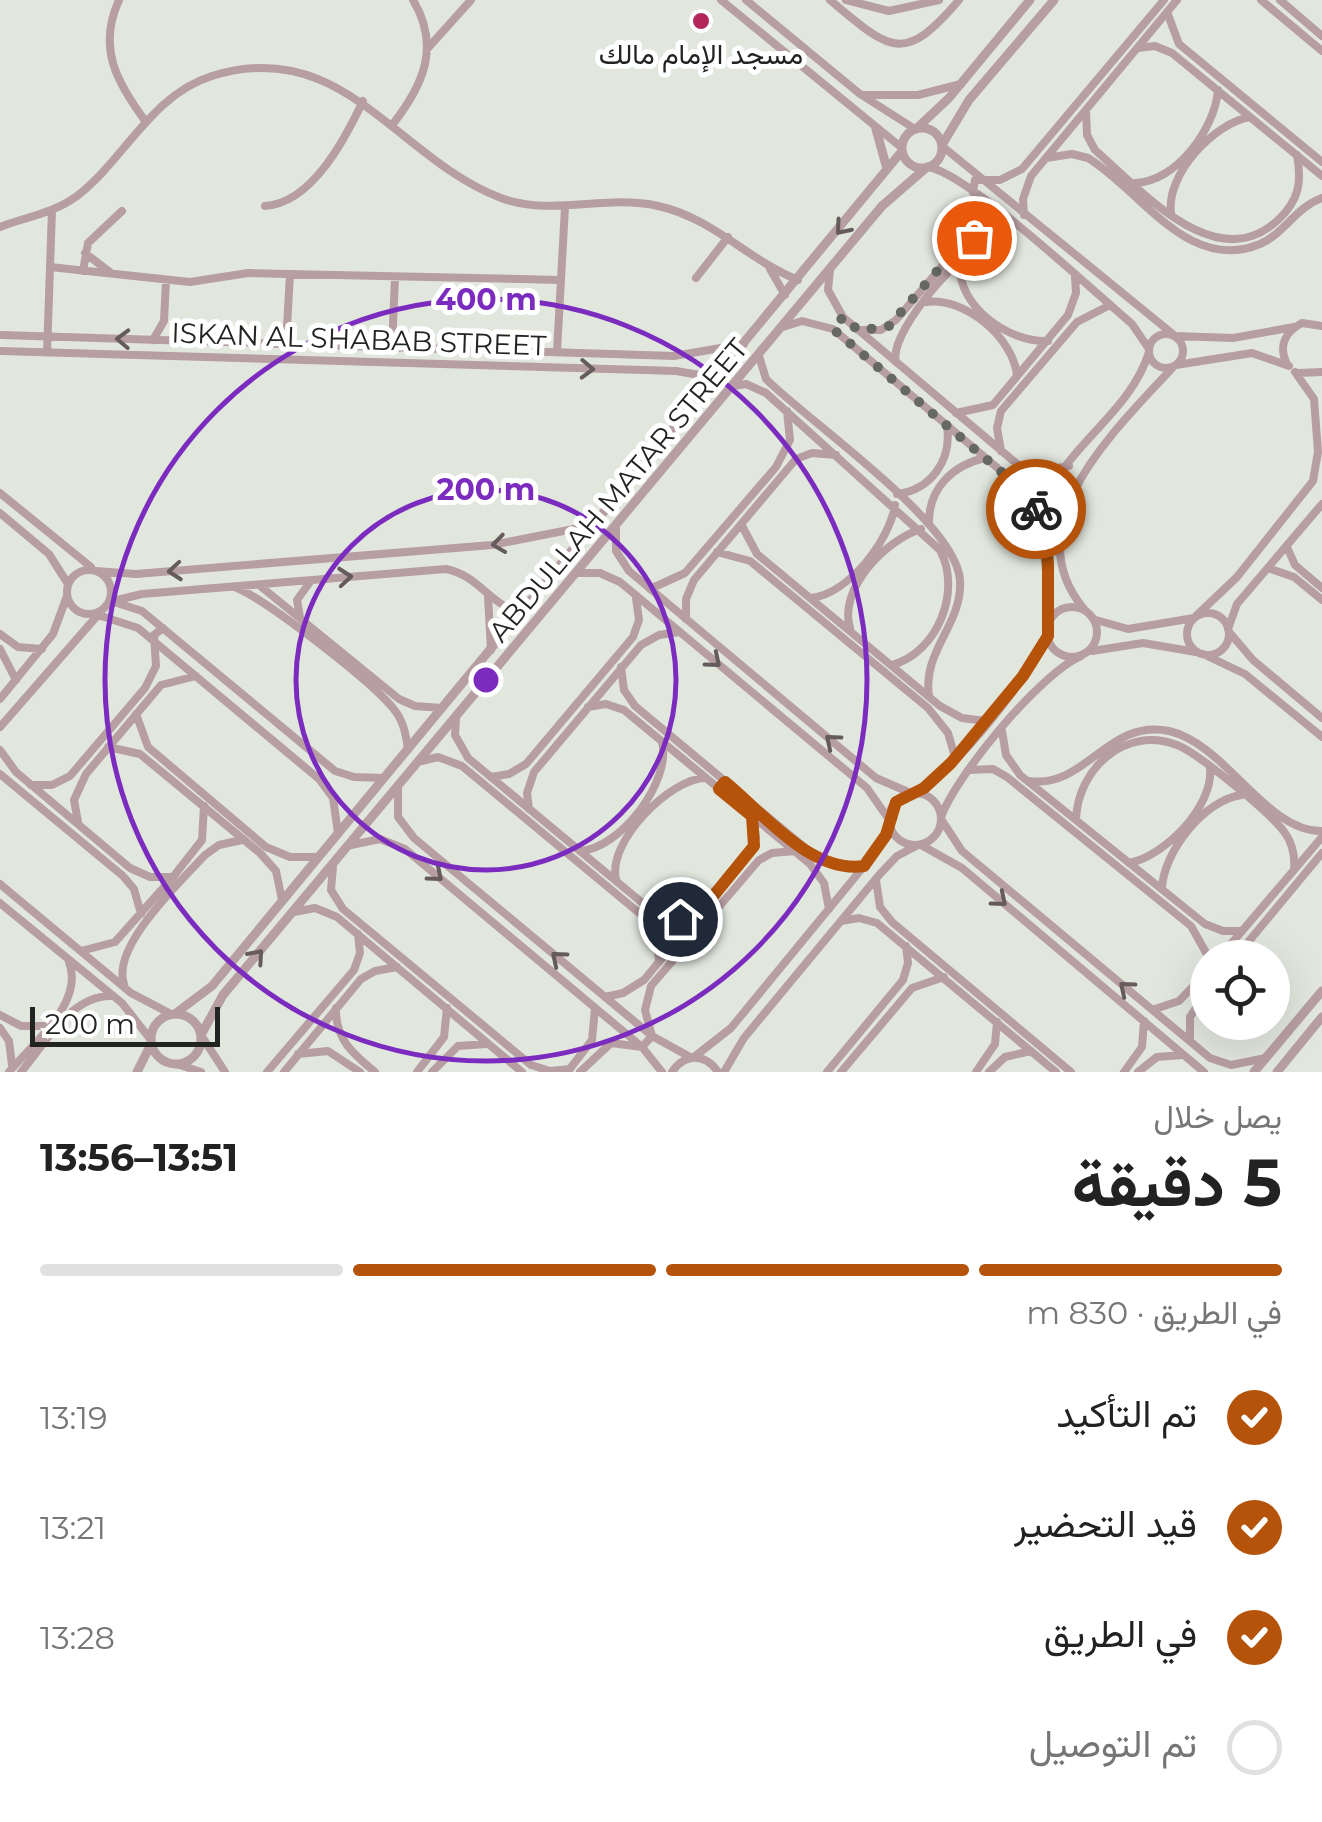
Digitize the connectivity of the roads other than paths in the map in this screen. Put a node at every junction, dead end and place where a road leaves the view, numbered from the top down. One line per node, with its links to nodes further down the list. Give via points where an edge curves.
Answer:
1 (119, 0): 33 (street, via 109,34 112,69)
2 (413, 0): 19 (street)
3 (471, 0): 19 (street)
4 (722, 0): 32 (street)
5 (746, 0): 26 (street)
6 (830, 0): 9 (street, via 878,38 898,44 927,36)
7 (846, 0): 8 (street, via 889,11)
8 (940, 0)
9 (959, 0)
10 (1030, 0): 24 (street)
11 (1054, 0): 27 (street)
12 (1164, 0): 23 (street)
13 (1177, 0): 16 (street)
14 (1261, 0): 21 (street)
15 (1280, 0): 17 (street)
16 (1168, 12): 18 (street); 20 (street)
17 (1322, 36)
18 (1178, 44): 22 (street); 43 (street)
19 (428, 48): 34 (street, via 422,81)
20 (1138, 48): 22 (street); 23 (street)
21 (1322, 51)
22 (1172, 52): 25 (street)
23 (1103, 81): 30 (street); 47 (street)
24 (958, 87): 26 (street, via 918,95); 27 (street); 36 (street)
25 (1218, 90): 31 (street); 37 (street)
26 (860, 94): 29 (street)
27 (969, 100): 38 (street)
28 (363, 101): 33 (street, via 305,76 246,69 198,82); 34 (street); 55 (street, via 304,187 288,201)
29 (875, 106): 32 (street, via 875,116); 36 (street)
30 (1086, 110): 41 (street); 42 (street)
31 (1250, 117): 37 (street); 40 (street)
32 (864, 118): 35 (street)
33 (146, 122): 58 (street, via 88,186)
34 (394, 124): 57 (street, via 479,188 519,204)
35 (876, 129): 39 (street); 46 (street)
36 (916, 129): 38 (street, via 935,133); 39 (street)
37 (1209, 133): 45 (street)
38 (942, 145): 44 (street, via 939,159); 50 (street)
39 (902, 150): 44 (street, via 909,164); 46 (street, ABDULLAH MATAR STREET)
40 (1297, 156): 49 (street); 59 (street)
41 (1046, 158): 42 (street); 48 (street)
42 (1098, 159): 51 (street); 68 (street, via 1182,236)
43 (1322, 162)
44 (927, 167): 52 (street); 56 (street, ABDULLAH MATAR STREET)
45 (1179, 168): 51 (street); 61 (street)
46 (887, 169): 53 (street, ABDULLAH MATAR STREET)
47 (1022, 169): 48 (street); 50 (street)
48 (1031, 176): 62 (street)
49 (1322, 176)
50 (983, 180): 52 (street, via 973,182); 62 (street)
51 (1135, 183): 61 (street)
52 (975, 194): 63 (street); 66 (street)
53 (869, 196): 56 (street); 82 (street, ABDULLAH MATAR STREET, one-way to 82)
54 (1322, 198): 59 (street)
55 (264, 206)
56 (882, 206): 73 (street, ABDULLAH MATAR STREET)
57 (564, 207): 65 (street, via 651,205); 81 (street)
58 (52, 210): 64 (street); 71 (street)
59 (1294, 210): 67 (street, via 1258,234); 68 (street, via 1272,238)
60 (122, 211): 69 (street, via 92,238)
61 (1171, 213): 67 (street, via 1197,232)
62 (1024, 215): 86 (street)
63 (1010, 222): 66 (street); 78 (street)
64 (0, 227)
65 (728, 236): 72 (street); 79 (street)
66 (972, 239): 70 (street); 93 (street)
67 (1226, 240): 68 (street)
68 (1226, 250)
69 (86, 253): 74 (street); 76 (street)
70 (960, 261): 84 (street); 85 (street)
71 (50, 267): 74 (street); 101 (street)
72 (770, 269): 82 (street); 83 (street)
73 (830, 270): 91 (street, via 828,290); 96 (street, ABDULLAH MATAR STREET)
74 (83, 271): 76 (street)
75 (290, 274): 77 (street); 80 (street); 107 (street)
76 (114, 276): 80 (street)
77 (395, 277): 81 (street); 110 (street)
78 (1075, 277): 87 (street); 89 (street)
79 (696, 278)
80 (166, 280): 104 (street, via 164,322)
81 (561, 280): 114 (street)
82 (798, 280): 83 (street, ABDULLAH MATAR STREET)
83 (785, 296): 108 (street, ABDULLAH MATAR STREET)
84 (926, 302): 85 (street); 99 (street)
85 (968, 304): 105 (street)
86 (1130, 304): 90 (street); 102 (street)
87 (1110, 306): 90 (street); 92 (street)
88 (1322, 313): 94 (street)
89 (1068, 315): 92 (street); 106 (street)
90 (1122, 315): 111 (street)
91 (843, 317): 97 (street); 98 (street)
92 (1076, 322): 135 (street)
93 (893, 323): 98 (street); 99 (street)
94 (1298, 325): 95 (street); 103 (street); 121 (street, via 1284,341)
95 (1322, 326)
96 (783, 327): 97 (street, via 802,321); 117 (street, ABDULLAH MATAR STREET)
97 (833, 329): 130 (street)
98 (858, 330): 119 (street)
99 (902, 330): 119 (street)
100 (0, 335): 101 (street, ISKAN AL SHABAB STREET)
101 (47, 336): 104 (street, ISKAN AL SHABAB STREET, one-way to 101); 113 (street)
102 (1174, 336): 103 (street); 111 (street, via 1158,336); 120 (street, via 1183,350)
103 (1233, 338): 116 (street)
104 (152, 340): 107 (street, ISKAN AL SHABAB STREET)
105 (1007, 340): 106 (street); 124 (street)
106 (1048, 341): 124 (street)
107 (286, 344): 109 (street, ISKAN AL SHABAB STREET)
108 (744, 344): 115 (street, ISKAN AL SHABAB STREET, via 687,356); 125 (street, ABDULLAH MATAR STREET)
109 (325, 345): 110 (street, ISKAN AL SHABAB STREET); 118 (street)
110 (392, 347): 114 (street, ISKAN AL SHABAB STREET)
111 (1149, 350): 120 (street, via 1160,367); 129 (street)
112 (0, 351): 113 (street, ISKAN AL SHABAB STREET)
113 (47, 352): 118 (street, ISKAN AL SHABAB STREET)
114 (558, 352): 115 (street, ISKAN AL SHABAB STREET)
115 (620, 354): 122 (street)
116 (1234, 354): 120 (street); 121 (street, via 1261,354)
117 (759, 356): 126 (street, ABDULLAH MATAR STREET); 127 (street)
118 (324, 361): 122 (street, ISKAN AL SHABAB STREET, one-way to 122)
119 (896, 362): 128 (street)
120 (1175, 365): 132 (street)
121 (1292, 369): 123 (street); 133 (street)
122 (619, 370): 125 (street, ISKAN AL SHABAB STREET)
123 (1322, 372)
124 (1017, 376): 131 (street)
125 (716, 378): 137 (street, ABDULLAH MATAR STREET)
126 (733, 386): 127 (street); 138 (street, ABDULLAH MATAR STREET)
127 (769, 389): 134 (street); 151 (street)
128 (928, 389): 130 (street); 136 (street)
129 (1127, 395): 132 (street); 140 (street)
130 (918, 402): 139 (street)
131 (993, 404): 135 (street); 136 (street)
132 (1140, 405): 142 (street)
133 (1319, 408): 175 (street, via 1313,481)
134 (787, 411): 143 (street); 147 (street, via 790,440)
135 (1001, 411): 141 (street)
136 (956, 413): 141 (street)
137 (686, 415): 138 (street); 160 (street, ABDULLAH MATAR STREET)
138 (700, 426): 162 (street, ABDULLAH MATAR STREET)
139 (947, 427): 144 (street); 148 (street, via 946,456)
140 (1092, 439): 142 (street); 145 (street)
141 (1001, 450): 146 (street)
142 (1104, 450): 168 (street, via 1063,508)
143 (838, 456): 147 (street, via 804,455); 151 (street)
144 (985, 458): 149 (street); 150 (street)
145 (1069, 466): 146 (street); 158 (street, via 1050,493)
146 (1023, 467): 150 (street)
147 (780, 470): 159 (street); 171 (street)
148 (936, 473): 149 (street); 153 (street)
149 (944, 480): 161 (street)
150 (1012, 481): 158 (street)
151 (881, 486): 153 (street); 155 (street)
152 (0, 493): 173 (street)
153 (897, 494): 161 (street)
154 (1322, 504): 157 (street)
155 (894, 505): 161 (street); 163 (street)
156 (0, 513): 181 (street, via 50,554)
157 (1318, 515): 165 (street)
158 (1044, 522): 169 (street)
159 (741, 524): 166 (street); 167 (street)
160 (594, 525): 173 (street, one-way to 173, via 460,548 136,574); 192 (street, ABDULLAH MATAR STREET)
161 (925, 525): 163 (street); 164 (street)
162 (616, 526): 170 (street, via 614,542); 174 (street, ABDULLAH MATAR STREET)
163 (886, 543): 179 (street)
164 (944, 547): 208 (street, via 950,592); 211 (street, via 958,567 960,592)
165 (1287, 547): 172 (street); 183 (street, via 1295,565)
166 (716, 552): 167 (street); 171 (street)
167 (754, 558): 187 (street); 237 (street)
168 (1062, 561): 169 (street); 190 (street)
169 (1048, 564): 198 (street)
170 (625, 567): 177 (street); 184 (street)
171 (696, 568): 184 (street); 197 (street)
172 (1268, 568): 182 (street); 188 (street, via 1294,576)
173 (95, 570): 181 (street, via 78,570); 189 (street, via 108,585)
174 (578, 573): 177 (street); 226 (street, ABDULLAH MATAR STREET)
175 (1237, 577): 182 (street); 194 (street)
176 (314, 579): 178 (street); 185 (street, one-way to 185, via 446,569); 195 (street, via 300,591)
177 (615, 579): 186 (street)
178 (258, 584): 180 (street); 191 (street)
179 (850, 585): 187 (street); 203 (street)
180 (232, 586): 189 (street); 191 (street)
181 (68, 588): 193 (street, via 80,613); 213 (street, via 64,614)
182 (1250, 588): 201 (street)
183 (1322, 588)
184 (650, 589): 197 (street)
185 (486, 592): 192 (street); 214 (street)
186 (634, 594): 202 (street); 206 (street, via 640,611)
187 (811, 598): 203 (street)
188 (1322, 600)
189 (109, 602): 193 (street); 199 (street, via 130,604)
190 (1084, 609): 196 (street); 198 (street, via 1068,607)
191 (282, 610): 195 (street); 234 (street)
192 (521, 614): 214 (street, ABDULLAH MATAR STREET)
193 (97, 615): 207 (street, via 123,620); 243 (street)
194 (1195, 617): 200 (street); 201 (street, via 1215,614); 215 (street, via 1187,635)
195 (300, 618): 231 (street)
196 (1094, 618): 200 (street); 216 (street, via 1096,640)
197 (686, 619): 227 (street)
198 (1049, 622): 205 (street)
199 (163, 628): 207 (street); 257 (street)
200 (1142, 628): 209 (street)
201 (1228, 629): 215 (street, via 1222,649); 219 (street)
202 (679, 632): 210 (street); 232 (street, one-way to 232)
203 (852, 632): 217 (street)
204 (0, 634): 213 (street, via 18,647)
205 (1048, 636): 216 (street, via 1056,651); 221 (street)
206 (633, 637): 210 (street); 254 (street)
207 (154, 640): 220 (street); 228 (street)
208 (927, 641): 211 (street); 217 (street)
209 (1143, 643): 215 (street); 216 (street)
210 (641, 644): 218 (street)
211 (936, 647): 229 (street)
212 (0, 649): 223 (street)
213 (42, 649): 223 (street)
214 (490, 650): 222 (street, ABDULLAH MATAR STREET)
215 (1200, 653): 224 (street)
216 (1084, 654): 225 (street, via 1056,668)
217 (892, 665): 229 (street)
218 (622, 667): 233 (street); 235 (street)
219 (1265, 670): 224 (street); 240 (street)
220 (196, 676): 228 (street); 271 (street)
221 (1023, 676): 225 (street); 242 (street)
222 (468, 677): 226 (street); 236 (street, ABDULLAH MATAR STREET)
223 (16, 680): 230 (street)
224 (1256, 682): 245 (street)
225 (1037, 688): 244 (street)
226 (481, 689): 241 (street, ABDULLAH MATAR STREET)
227 (771, 690): 232 (street); 268 (street, one-way to 227)
228 (149, 691): 239 (street); 262 (street)
229 (928, 696): 237 (street)
230 (0, 699)
231 (399, 699): 234 (street); 236 (street)
232 (762, 700): 275 (street)
233 (631, 702): 238 (street); 274 (street)
234 (391, 706): 248 (street)
235 (588, 707): 238 (street); 259 (street)
236 (442, 708): 248 (street, ABDULLAH MATAR STREET)
237 (937, 709): 242 (street); 251 (street)
238 (624, 710): 246 (street)
239 (136, 714): 247 (street); 250 (street)
240 (1322, 718)
241 (456, 719): 252 (street, ABDULLAH MATAR STREET); 253 (street, via 454,736)
242 (986, 721): 251 (street)
243 (0, 727)
244 (1002, 731): 256 (street); 260 (street)
245 (1322, 738)
246 (662, 742): 267 (street); 272 (street)
247 (108, 746): 250 (street); 262 (street)
248 (408, 749): 266 (street, ABDULLAH MATAR STREET)
249 (0, 750): 263 (street)
250 (150, 755): 280 (street); 300 (street)
251 (953, 760): 260 (street, via 954,771); 278 (street)
252 (422, 761): 253 (street); 276 (street, ABDULLAH MATAR STREET)
253 (465, 762): 265 (street); 303 (street)
254 (526, 764): 259 (street); 265 (street)
255 (1210, 768): 269 (street, via 1176,745 1150,740 1114,752); 279 (street); 281 (street)
256 (1014, 769): 264 (street); 270 (street)
257 (335, 771): 266 (street); 271 (street)
258 (1076, 771): 269 (street); 270 (street); 288 (street, via 1118,738 1168,731 1204,749)
259 (534, 772): 282 (street, via 526,793)
260 (967, 772): 264 (street, via 993,769); 284 (street)
261 (0, 774): 263 (street)
262 (78, 775): 273 (street); 287 (street)
263 (12, 776): 273 (street); 319 (street)
264 (1007, 776): 310 (street)
265 (490, 777): 282 (street)
266 (384, 778): 290 (street, ABDULLAH MATAR STREET)
267 (706, 778): 274 (street); 277 (street, via 685,780)
268 (876, 778): 275 (street); 278 (street)
269 (1085, 780): 285 (street)
270 (1029, 782): 285 (street)
271 (324, 784): 290 (street, via 336,806)
272 (658, 784): 277 (street); 292 (street)
273 (31, 785): 287 (street)
274 (722, 785): 283 (street); 314 (street)
275 (868, 788): 286 (street)
276 (398, 790): 289 (street, via 396,808); 296 (street, ABDULLAH MATAR STREET)
277 (666, 792): 294 (street)
278 (914, 794): 284 (street, via 932,800); 286 (street, via 896,802)
279 (1242, 795): 281 (street); 288 (street)
280 (204, 806): 293 (street); 299 (street, via 205,832)
281 (1206, 806): 298 (street); 306 (street)
282 (529, 809): 303 (street)
283 (752, 816): 304 (street, via 756,838); 305 (street)
284 (941, 818): 295 (street, via 938,832); 302 (street)
285 (1076, 820): 301 (street)
286 (890, 823): 295 (street, via 904,842); 315 (street)
287 (80, 826): 317 (street)
288 (1288, 827): 291 (street); 318 (street)
289 (408, 833): 297 (street); 337 (street)
290 (337, 834): 296 (street); 309 (street, ABDULLAH MATAR STREET)
291 (1322, 834): 318 (street)
292 (613, 838): 294 (street); 303 (street)
293 (244, 840): 300 (street); 308 (street)
294 (621, 845): 322 (street, via 614,860)
295 (919, 845): 312 (street); 320 (street)
296 (350, 846): 297 (street, via 369,838); 316 (street, ABDULLAH MATAR STREET)
297 (399, 846): 341 (street, one-way to 341)
298 (1164, 846): 306 (street); 313 (street)
299 (197, 848): 308 (street); 321 (street)
300 (263, 850): 309 (street); 325 (street, via 276,870)
301 (1113, 850): 310 (street); 313 (street)
302 (962, 851): 312 (street); 346 (street)
303 (576, 852): 322 (street); 334 (street)
304 (750, 852): 311 (street); 332 (street)
305 (794, 852): 311 (street); 314 (street)
306 (1173, 852): 324 (street)
307 (1322, 853): 344 (street)
308 (205, 855): 345 (street)
309 (318, 857): 325 (street, ABDULLAH MATAR STREET)
310 (1107, 858): 335 (street)
311 (759, 860): 355 (street)
312 (953, 861): 349 (street, one-way to 349)
313 (1129, 863): 324 (street)
314 (817, 864): 315 (street); 327 (street)
315 (866, 865): 320 (street, via 874,865); 327 (street)
316 (333, 866): 328 (street, ABDULLAH MATAR STREET); 329 (street, via 331,890)
317 (130, 868): 319 (street); 321 (street)
318 (1294, 870): 338 (street)
319 (123, 876): 330 (street)
320 (878, 876): 333 (street); 336 (street)
321 (173, 877): 330 (street)
322 (618, 883): 331 (street)
323 (0, 884): 348 (street)
324 (1162, 889): 335 (street)
325 (282, 900): 356 (street, ABDULLAH MATAR STREET)
326 (0, 903): 350 (street)
327 (829, 909): 381 (street)
328 (294, 912): 329 (street); 360 (street, ABDULLAH MATAR STREET, one-way to 328)
329 (340, 913): 339 (street); 404 (street)
330 (141, 914): 340 (street)
331 (657, 914): 332 (street); 334 (street)
332 (697, 916): 351 (street)
333 (840, 921): 336 (street); 384 (street)
334 (650, 922): 351 (street)
335 (1194, 922): 338 (street); 342 (street)
336 (889, 926): 347 (street); 425 (street)
337 (522, 928): 341 (street); 363 (street, one-way to 337)
338 (1242, 931): 343 (street)
339 (358, 934): 352 (street); 354 (street)
340 (121, 938): 345 (street); 348 (street)
341 (512, 939): 371 (street)
342 (1202, 940)
343 (1234, 940)
344 (1250, 940)
345 (129, 944): 357 (street, via 120,966)
346 (1074, 945): 349 (street); 372 (street, one-way to 346)
347 (906, 946): 353 (street); 365 (street, via 906,972)
348 (81, 951): 357 (street)
349 (1066, 956): 377 (street)
350 (67, 958): 362 (street); 364 (street, via 74,978)
351 (659, 962): 355 (street)
352 (397, 967): 354 (street); 370 (street)
353 (944, 977): 365 (street, via 919,983); 378 (street)
354 (352, 981): 369 (street); 403 (street)
355 (648, 983): 363 (street); 383 (street, via 644,1010)
356 (212, 986): 360 (street); 373 (street, ABDULLAH MATAR STREET)
357 (128, 991): 366 (street, via 130,1002); 373 (street)
358 (1322, 991): 368 (street)
359 (1190, 993): 361 (street)
360 (224, 994): 382 (street, ABDULLAH MATAR STREET)
361 (1188, 995): 372 (street)
362 (114, 996): 366 (street); 367 (street)
363 (605, 996): 383 (street)
364 (69, 998): 367 (street); 379 (street)
365 (895, 1000): 396 (street); 420 (street)
366 (122, 1003): 386 (street)
367 (77, 1006): 406 (street)
368 (1309, 1006): 374 (street); 399 (street)
369 (336, 1008): 393 (street); 395 (street)
370 (447, 1008): 387 (street); 388 (street)
371 (595, 1008): 389 (street); 391 (street)
372 (1152, 1010): 385 (street)
373 (174, 1014): 382 (street, via 190,1017); 386 (street, via 154,1026)
374 (1322, 1017): 428 (street)
375 (4, 1018): 379 (street, via 30,1028); 380 (street, via 7,1027)
376 (1190, 1020): 385 (street)
377 (1144, 1021): 394 (street); 401 (street)
378 (997, 1022): 390 (street); 402 (street)
379 (47, 1026): 406 (street)
380 (0, 1028): 406 (street)
381 (732, 1028): 384 (street); 397 (street)
382 (201, 1035): 400 (street, via 198,1052); 411 (street)
383 (652, 1036): 389 (street); 397 (street)
384 (744, 1038): 419 (street)
385 (1190, 1041): 398 (street)
386 (151, 1042): 400 (street, via 158,1056); 408 (street)
387 (491, 1045): 392 (street, via 468,1043); 404 (street)
388 (440, 1046): 392 (street); 414 (street)
389 (642, 1047): 391 (street, via 611,1043); 417 (street)
390 (1031, 1051): 402 (street); 424 (street)
391 (590, 1052): 407 (street); 416 (street)
392 (449, 1053): 415 (street)
393 (298, 1054): 395 (street); 403 (street)
394 (1185, 1055): 401 (street, via 1156,1057); 405 (street)
395 (348, 1056): 412 (street); 413 (street)
396 (854, 1056): 421 (street); 422 (street)
397 (693, 1058): 418 (street); 419 (street)
398 (1210, 1058): 399 (street, via 1231,1065); 405 (street)
399 (1266, 1058): 427 (street)
400 (176, 1064): 409 (street); 410 (street)
401 (1137, 1067): 426 (street)
402 (988, 1068): 423 (street)
403 (277, 1070)
404 (527, 1070): 407 (street)
405 (1203, 1070)
406 (14, 1071)
407 (569, 1071)
408 (137, 1072)
409 (165, 1072)
410 (201, 1072)
411 (223, 1072)
412 (360, 1072)
413 (375, 1072)
414 (418, 1072)
415 (432, 1072)
416 (580, 1072)
417 (662, 1072)
418 (672, 1072)
419 (721, 1072)
420 (827, 1072)
421 (841, 1072)
422 (856, 1072)
423 (976, 1072)
424 (1056, 1072)
425 (1071, 1072)
426 (1124, 1072)
427 (1254, 1072)
428 (1277, 1072)

